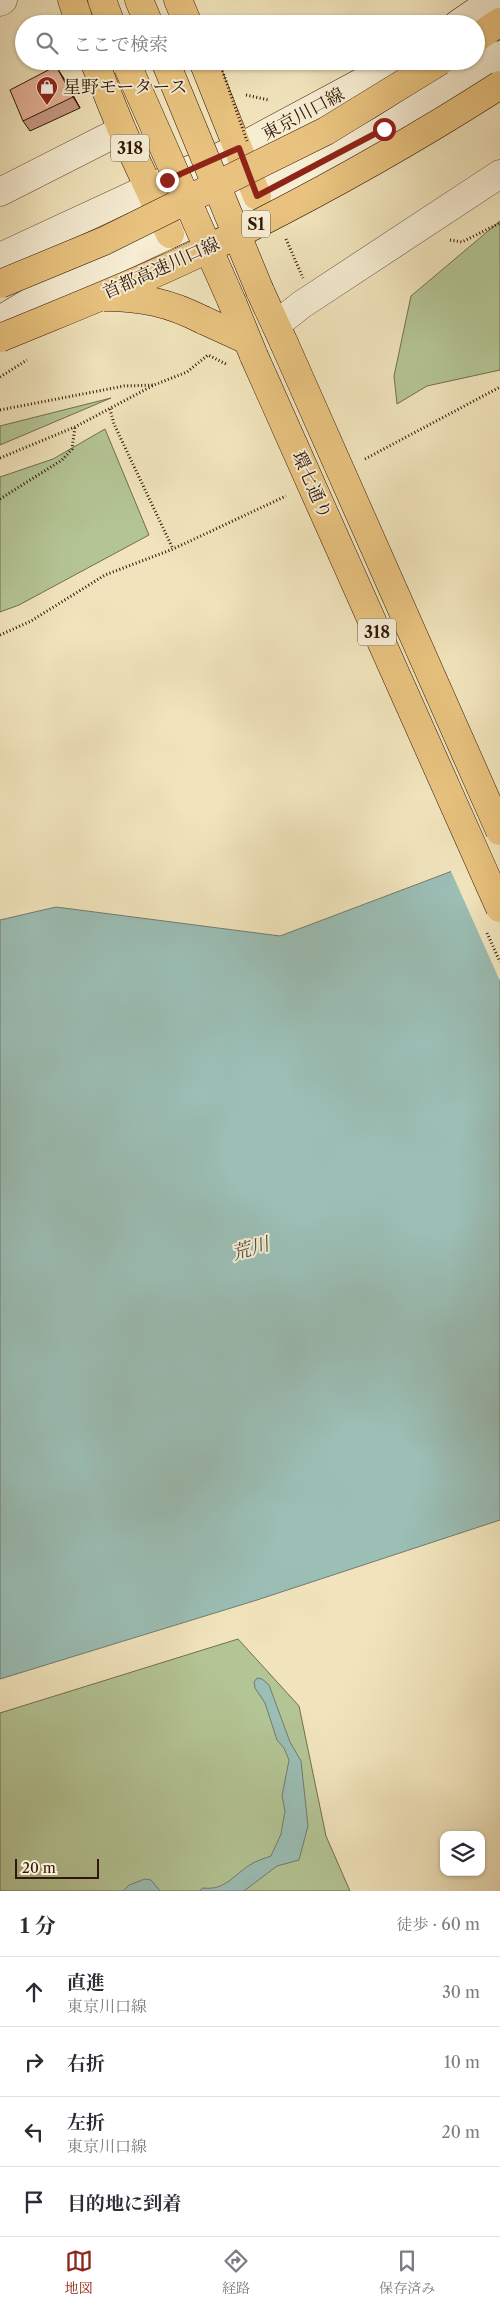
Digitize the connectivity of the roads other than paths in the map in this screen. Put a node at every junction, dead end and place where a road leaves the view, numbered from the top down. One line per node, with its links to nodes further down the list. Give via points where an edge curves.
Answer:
1 (3, 0): 7 (street)
2 (72, 0): 8 (main road)
3 (102, 0): 9 (main road)
4 (139, 0): 10 (main road)
5 (178, 0): 11 (main road)
6 (493, 0): 12 (street)
7 (0, 2)
8 (77, 15)
9 (108, 15)
10 (145, 15)
11 (184, 15)
12 (471, 15)
13 (500, 22): 14 (main road)
14 (485, 32)
15 (500, 55): 16 (street)
16 (485, 65)
17 (98, 70): 25 (main road, 318)
18 (130, 70): 37 (main road, 環七通り / 318, bridge)
19 (169, 70): 35 (main road, 環七通り / 318, bridge)
20 (207, 70): 26 (main road)
21 (384, 70): 26 (street, 東京川口線)
22 (425, 70): 33 (main road, bridge, via 326,131 104,241)
23 (476, 70): 30 (street, via 384,129)
24 (500, 85): 36 (main road, 首都高速川口線 / S1, bridge, via 342,180 194,255)
25 (122, 130): 28 (main road, 318); 29 (street)
26 (239, 148): 28 (street, 東京川口線); 30 (main road)
27 (500, 174): 35 (street, via 301,304)
28 (149, 188): 31 (main road, 318); 32 (street, 東京川口線)
29 (0, 192)
30 (257, 196): 31 (street)
31 (170, 234): 34 (street, via 45,293)
32 (0, 257)
33 (0, 284)
34 (0, 319): 37 (main road, bridge, via 43,304 78,297 161,302 184,310)
35 (280, 334): 38 (main road, 環七通り / 318, bridge)
36 (0, 338)
37 (251, 348): 39 (main road, 環七通り / 318, bridge)
38 (500, 831)
39 (500, 908)

